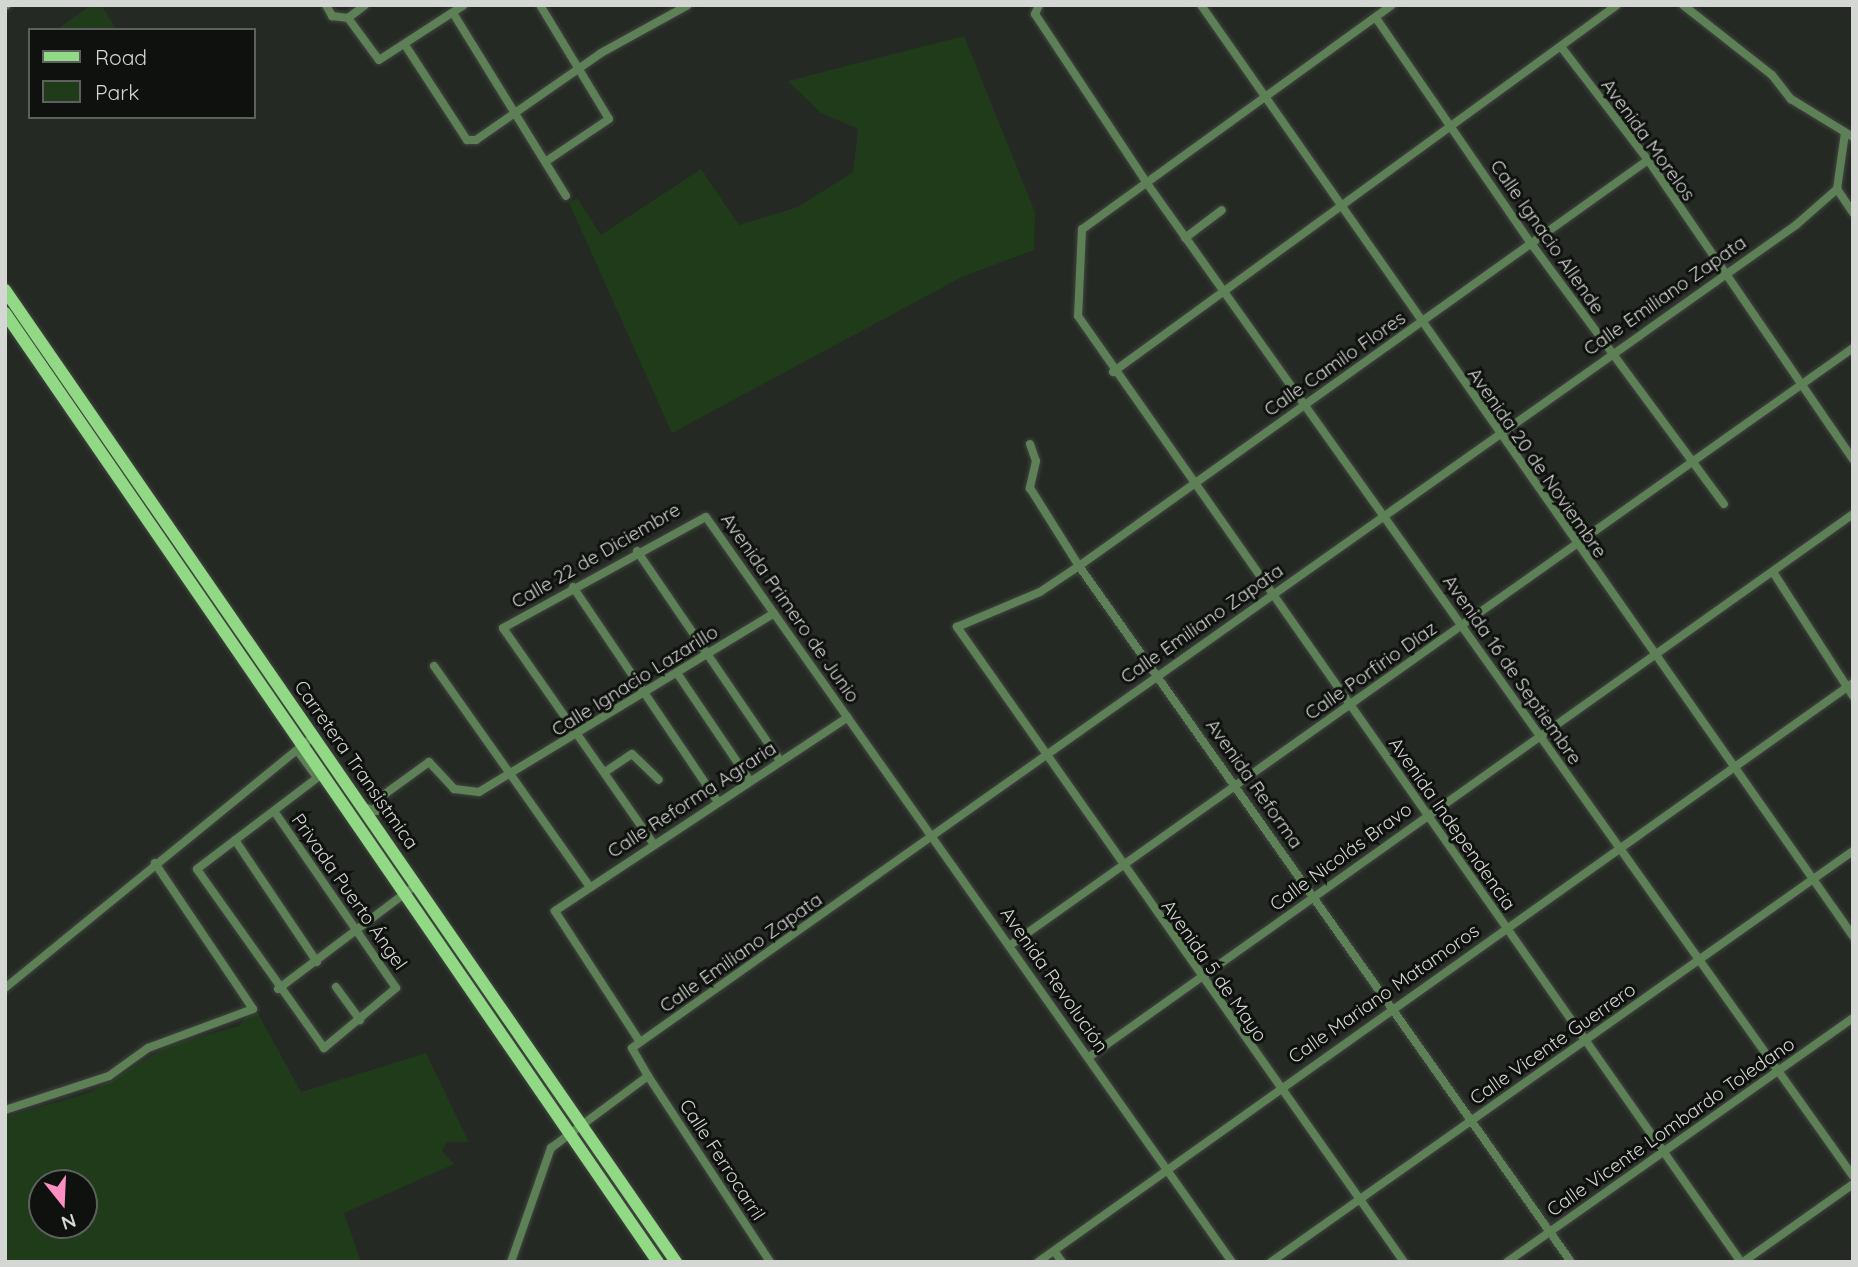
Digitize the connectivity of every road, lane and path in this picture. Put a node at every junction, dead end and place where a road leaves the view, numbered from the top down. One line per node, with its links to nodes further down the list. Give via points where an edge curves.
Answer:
1 (326, 5): 12 (street, via 332,16)
2 (365, 5): 12 (street)
3 (464, 5): 11 (street)
4 (540, 5): 16 (street)
5 (1039, 5): 23 (street, Avenida 16 de Septiembre, via 1035,14)
6 (1201, 5): 17 (street, Avenida 20 de Noviembre)
7 (1392, 5): 13 (street)
8 (1617, 5): 15 (street)
9 (1683, 5): 20 (street, via 1772,75 1791,99)
10 (684, 7): 16 (street)
11 (453, 13): 14 (street); 18 (street)
12 (348, 18): 14 (street, via 379,60)
13 (1376, 18): 17 (street); 19 (street, Calle Ignacio Allende)
14 (407, 48): 18 (street, via 467,140)
15 (1562, 48): 19 (street); 22 (street, Avenida Morelos)
16 (579, 68): 18 (street); 21 (street, via 609,119)
17 (1262, 101): 23 (street); 26 (street, Avenida 20 de Noviembre)
18 (516, 113): 21 (street)
19 (1453, 130): 26 (street); 30 (street, Calle Ignacio Allende)
20 (1849, 135): 24 (street)
21 (548, 160): 25 (street, via 549,174)
22 (1648, 160): 30 (street, Calle Camilo Flores); 31 (street, Avenida Morelos)
23 (1146, 183): 29 (street, Avenida 16 de Septiembre); 38 (street, Avenida Independencia, via 1082,229 1078,316)
24 (1837, 189): 28 (street); 31 (street, Calle Emiliano Zapata)
25 (566, 196)
26 (1339, 209): 33 (street); 35 (street, Avenida 20 de Noviembre)
27 (1222, 211): 29 (street)
28 (1853, 213)
29 (1185, 238): 33 (street, Avenida 16 de Septiembre)
30 (1530, 242): 35 (street, Calle Camilo Flores); 37 (street, Calle Ignacio Allende)
31 (1723, 275): 37 (street, Calle Emiliano Zapata); 39 (street, Avenida Morelos)
32 (5, 290): 70 (main road, Carretera Transistmica)
33 (1226, 291): 38 (street); 40 (street, Avenida 16 de Septiembre)
34 (5, 313): 72 (main road, Carretera Transistmica)
35 (1421, 324): 40 (street, Calle Camilo Flores); 41 (street, Avenida 20 de Noviembre)
36 (1853, 348): 39 (street, Calle Porfirio Díaz)
37 (1610, 353): 41 (street, Calle Emiliano Zapata); 44 (street, Calle Ignacio Allende)
38 (1113, 372): 45 (street, Avenida Independencia)
39 (1801, 386): 43 (street, Avenida Morelos); 44 (street, Calle Porfirio Díaz)
40 (1306, 404): 45 (street, Calle Camilo Flores); 48 (street, Avenida 16 de Septiembre)
41 (1497, 434): 48 (street, Calle Emiliano Zapata); 50 (street, Avenida 20 de Noviembre)
42 (1030, 444): 52 (street, Avenida Reforma, via 1036,461 1030,488)
43 (1853, 459)
44 (1692, 463): 46 (street, Calle Ignacio Allende); 50 (street, Calle Porfirio Díaz)
45 (1193, 482): 52 (street, Calle Camilo Flores); 55 (street, Avenida Independencia)
46 (1724, 503)
47 (1853, 514): 53 (street, Calle Nicolás Bravo)
48 (1384, 515): 55 (street, Calle Emiliano Zapata); 57 (street, Avenida 16 de Septiembre)
49 (706, 517): 51 (street, Calle 22 de Diciembre); 56 (street, Avenida Primero de Junio)
50 (1575, 546): 57 (street, Calle Porfirio Díaz); 59 (street, Avenida 20 de Noviembre)
51 (637, 551): 54 (street, Calle 22 de Diciembre); 58 (street)
52 (1079, 566): 62 (street, Avenida Reforma); 65 (street, Calle Camilo Flores, via 1040,592 957,627)
53 (1773, 572): 59 (street, Calle Nicolás Bravo); 63 (street)
54 (573, 587): 64 (street); 69 (street, Calle 22 de Diciembre, via 503,628)
55 (1272, 594): 62 (street, Calle Emiliano Zapata); 67 (street, Avenida Independencia)
56 (774, 613): 58 (street, Calle Ignacio Lazarillo); 68 (street, Avenida Primero de Junio)
57 (1462, 625): 67 (street, Calle Porfirio Díaz); 71 (street, Avenida 16 de Septiembre)
58 (709, 653): 61 (street, Calle Ignacio Lazarillo); 74 (street)
59 (1654, 660): 71 (street, Calle Nicolás Bravo); 75 (street, Avenida 20 de Noviembre)
60 (434, 666): 77 (street)
61 (677, 673): 64 (street, Calle Ignacio Lazarillo); 80 (street)
62 (1158, 674): 73 (street, Calle Emiliano Zapata); 81 (street, Avenida Reforma)
63 (1850, 685): 66 (street); 75 (street, Calle Mariano Matamoros)
64 (644, 695): 69 (street, Calle Ignacio Lazarillo); 82 (street)
65 (1003, 696): 73 (street, Avenida 5 de Mayo)
66 (1853, 696)
67 (1350, 707): 81 (street, Calle Porfirio Díaz); 85 (street, Avenida Independencia)
68 (848, 718): 74 (street, Calle Reforma Agraria); 86 (street, Avenida Revolución)
69 (578, 736): 76 (street); 77 (street, Calle Ignacio Lazarillo)
70 (313, 737): 72 (street); 83 (main road, Carretera Transistmica)
71 (1542, 737): 85 (street, Calle Nicolás Bravo); 89 (street, Avenida 16 de Septiembre)
72 (299, 748): 78 (main road, Carretera Transistmica); 83 (main road); 91 (street)
73 (1046, 755): 86 (street, Calle Emiliano Zapata); 92 (street, Avenida 5 de Mayo)
74 (780, 761): 80 (street, Calle Reforma Agraria)
75 (1732, 768): 89 (street, Calle Mariano Matamoros); 93 (street, Avenida 20 de Noviembre)
76 (605, 772): 79 (street, via 632,754); 88 (street)
77 (512, 775): 83 (street, Calle Ignacio Lazarillo, via 467,794 429,762 379,799 376,811); 95 (street)
78 (319, 776): 84 (street); 96 (main road, Carretera Transistmica)
79 (659, 780)
80 (750, 781): 82 (street, Calle Reforma Agraria)
81 (1236, 785): 92 (street, Calle Porfirio Díaz); 97 (street, Avenida Reforma)
82 (718, 802): 88 (street, Calle Reforma Agraria)
83 (361, 805): 94 (main road, Carretera Transistmica)
84 (274, 811): 87 (street); 99 (street, Privada Puerto Ángel)
85 (1425, 816): 97 (street, Calle Nicolás Bravo); 98 (street, Avenida Independencia)
86 (933, 834): 101 (street, Avenida Revolución); 112 (street, Calle Emiliano Zapata)
87 (235, 840): 103 (street); 107 (street, via 198,873)
88 (653, 843): 95 (street, Calle Reforma Agraria)
89 (1619, 850): 98 (street, Calle Mariano Matamoros); 102 (street, Avenida 16 de Septiembre)
90 (1853, 851): 93 (street, Calle Vicente Guerrero)
91 (155, 863): 106 (street); 118 (street, via 253,1009 148,1048 109,1076)
92 (1122, 867): 101 (street, Calle Porfirio Díaz); 104 (street, Avenida 5 de Mayo)
93 (1813, 880): 100 (street, Avenida 20 de Noviembre); 102 (street, Calle Vicente Guerrero)
94 (416, 885): 96 (street); 120 (main road, Carretera Transistmica)
95 (589, 886): 112 (street, Calle Reforma Agraria, via 555,911)
96 (405, 894): 99 (street); 114 (main road, Carretera Transistmica)
97 (1315, 898): 104 (street, Calle Nicolás Bravo); 108 (street, Avenida Reforma)
98 (1506, 927): 108 (street, Calle Mariano Matamoros); 111 (street, Avenida Independencia)
99 (357, 932): 103 (street); 110 (street, Privada Puerto Ángel, via 397,992)
100 (1853, 936)
101 (1009, 946): 113 (street, Avenida Revolución)
102 (1699, 961): 111 (street, Calle Vicente Guerrero); 115 (street, Avenida 16 de Septiembre)
103 (317, 962): 107 (street)
104 (1199, 976): 113 (street, Calle Nicolás Bravo); 117 (street, Avenida 5 de Mayo)
105 (336, 987): 110 (street)
106 (5, 988)
107 (278, 989): 110 (street, via 320,1048)
108 (1392, 1009): 117 (street, Calle Mariano Matamoros); 119 (street, Avenida Reforma)
109 (1853, 1018): 115 (street, Calle Vicente Lombardo Toledano)
110 (360, 1020)
111 (1585, 1039): 119 (street, Calle Vicente Guerrero); 122 (street, Avenida Independencia)
112 (640, 1042): 116 (street, via 631,1050)
113 (1089, 1057): 123 (street, Avenida Revolución)
114 (516, 1060): 120 (main road, via 565,1116); 121 (main road, Carretera Transistmica)
115 (1778, 1070): 122 (street, Calle Vicente Lombardo Toledano); 124 (street, Avenida 16 de Septiembre)
116 (648, 1076): 120 (street); 133 (street, Calle Ferrocarril)
117 (1277, 1089): 123 (street, Calle Mariano Matamoros); 127 (street, Avenida 5 de Mayo)
118 (5, 1110)
119 (1472, 1120): 127 (street, Calle Vicente Guerrero); 128 (street, Avenida Reforma)
120 (580, 1122): 121 (street); 126 (main road, Carretera Transistmica)
121 (567, 1132): 126 (main road, via 582,1136); 130 (street, via 543,1163); 131 (main road, Carretera Transistmica)
122 (1665, 1151): 128 (street, Calle Vicente Lombardo Toledano); 141 (street, Avenida Independencia)
123 (1167, 1169): 129 (street, Calle Mariano Matamoros); 136 (street, Avenida Revolución)
124 (1853, 1176)
125 (1853, 1184): 141 (street)
126 (623, 1186): 132 (main road, Carretera Transistmica)
127 (1360, 1200): 137 (street, Calle Vicente Guerrero); 138 (street, Avenida 5 de Mayo)
128 (1551, 1231): 139 (street, Calle Vicente Lombardo Toledano); 140 (street, Avenida Reforma)
129 (1055, 1252): 134 (street, Calle Mariano Matamoros); 135 (street)
130 (511, 1262)
131 (658, 1262)
132 (676, 1262)
133 (770, 1262)
134 (1038, 1262)
135 (1062, 1262)
136 (1231, 1262)
137 (1271, 1262)
138 (1404, 1262)
139 (1507, 1262)
140 (1571, 1262)
141 (1742, 1262)

